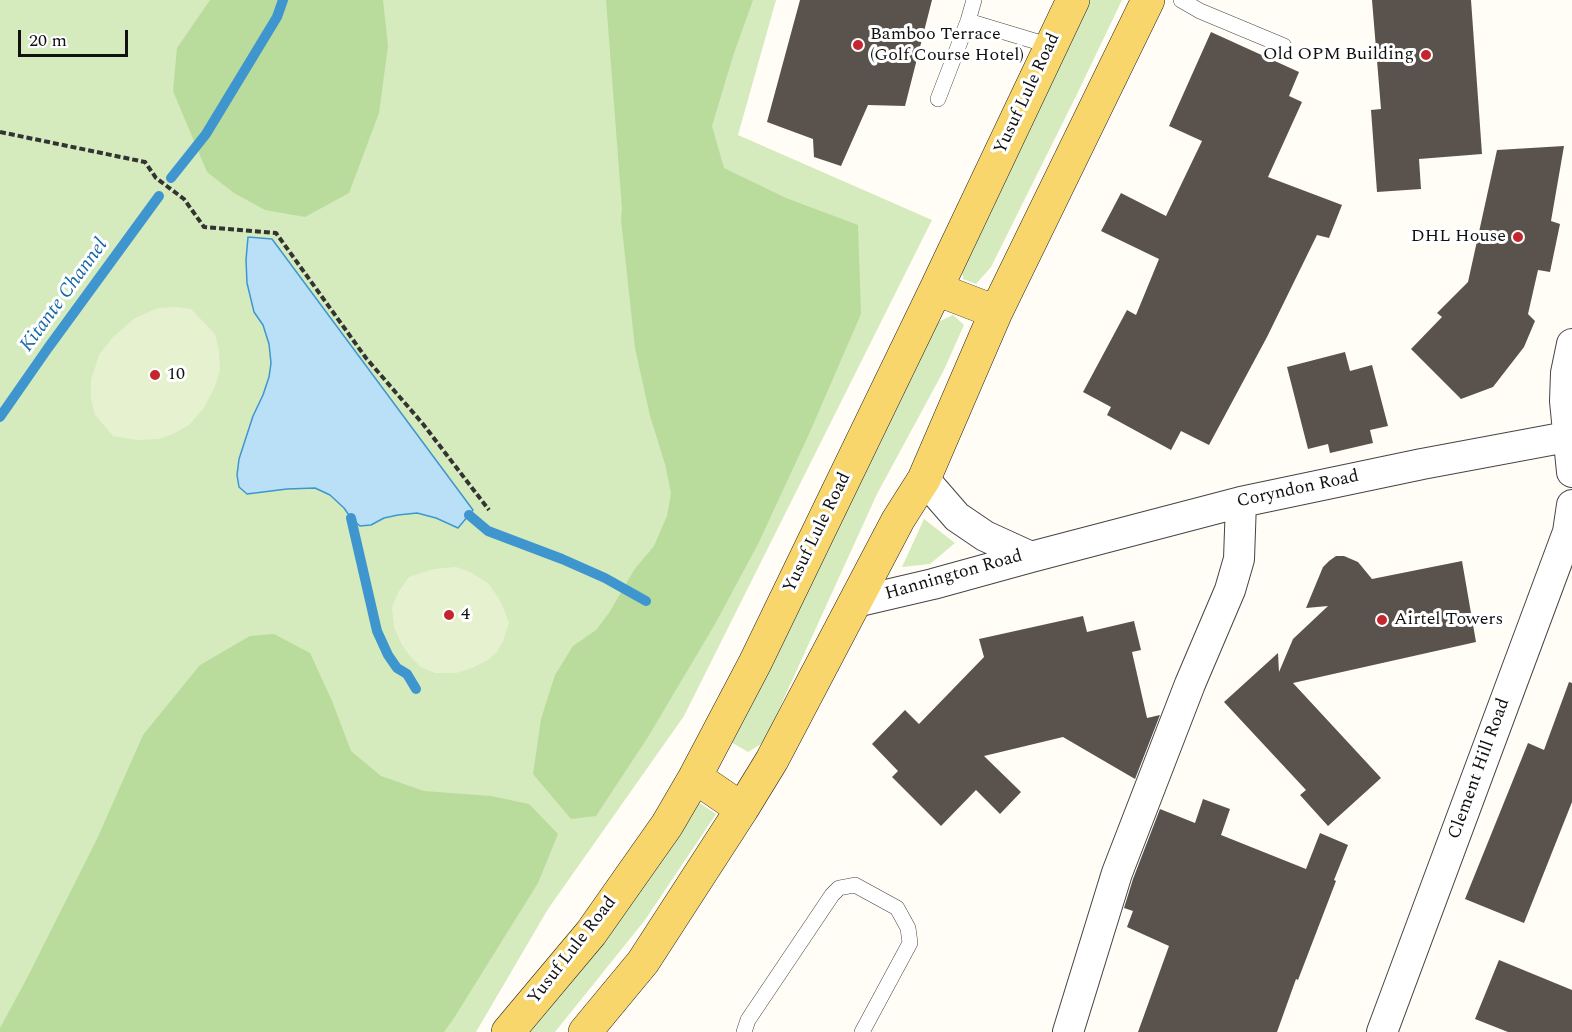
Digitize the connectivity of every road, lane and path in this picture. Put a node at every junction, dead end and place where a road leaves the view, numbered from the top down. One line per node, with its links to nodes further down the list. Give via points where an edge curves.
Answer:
1 (974, 0): 5 (lane)
2 (1073, 0): 6 (main road, Yusuf Lule Road)
3 (1148, 0): 11 (main road)
4 (1181, 0): 7 (lane)
5 (968, 21): 6 (lane); 8 (lane)
6 (1051, 46): 10 (main road, Yusuf Lule Road)
7 (1284, 46)
8 (938, 99)
9 (0, 132): 18 (path, via 145,162 156,178 184,200 204,227 276,233 366,358)
10 (936, 289): 11 (main road); 21 (main road, Yusuf Lule Road, via 755,663)
11 (996, 312): 15 (main road)
12 (1572, 344): 13 (street, via 1565,401)
13 (1570, 436): 14 (street); 16 (street, Coryndon Road)
14 (1572, 472)
15 (924, 479): 19 (street, Hannington Road, via 957,517 985,536); 20 (main road)
16 (1241, 502): 19 (street, Coryndon Road); 28 (street, via 1239,559 1230,590 1116,873)
17 (1572, 505): 24 (street, Clement Hill Road, via 1568,532)
18 (489, 510)
19 (1031, 557): 20 (street, Hannington Road)
20 (856, 602): 22 (main road)
21 (695, 777): 22 (main road); 25 (main road, Yusuf Lule Road, via 667,825 591,933)
22 (742, 809): 26 (main road, via 643,962)
23 (864, 1031): 27 (lane, via 910,943 908,927 897,908 855,885 839,888 832,895 748,1020)
24 (1384, 1031)
25 (508, 1032)
26 (585, 1032)
27 (744, 1032)
28 (1068, 1032)

